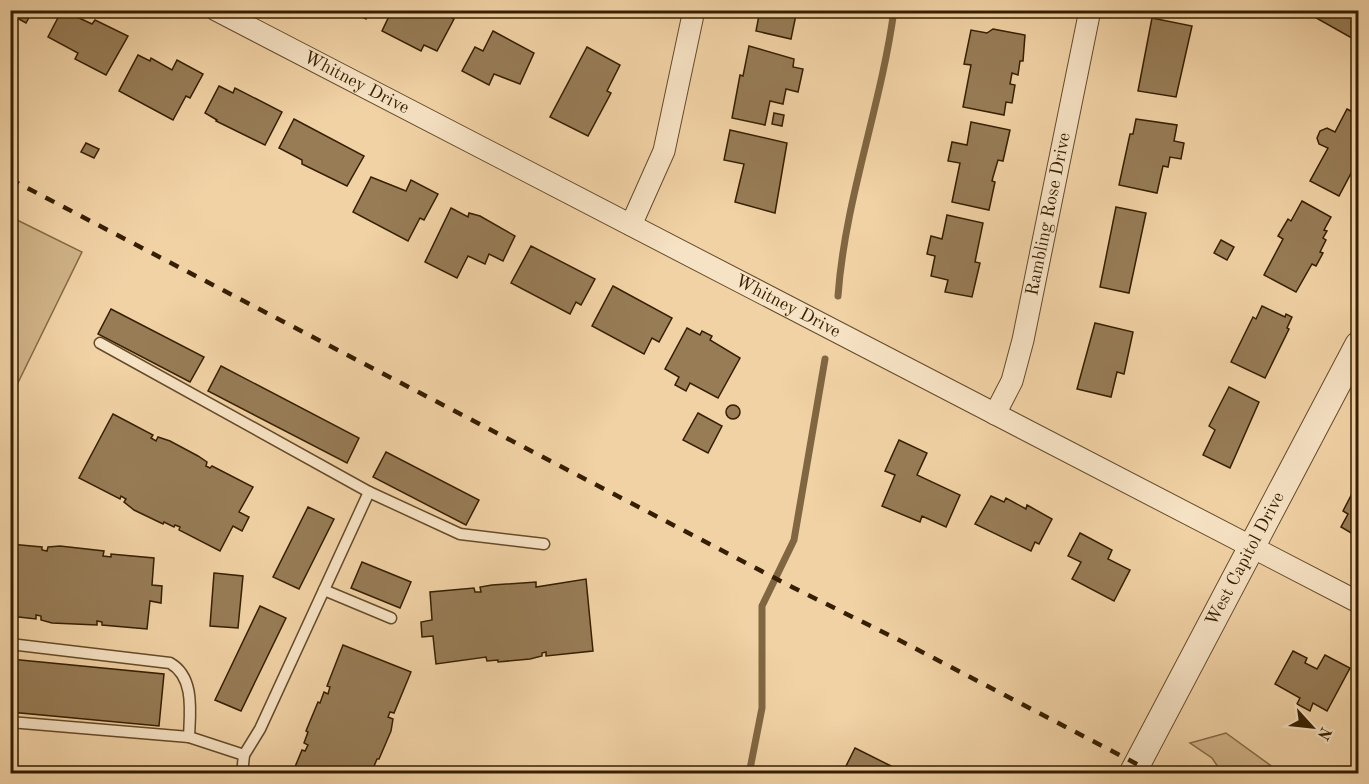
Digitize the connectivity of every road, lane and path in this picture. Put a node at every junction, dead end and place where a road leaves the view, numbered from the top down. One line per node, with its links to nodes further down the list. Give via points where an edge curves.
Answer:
1 (216, 10): 4 (street, Whitney Drive)
2 (694, 10): 4 (street, via 664,151)
3 (1090, 10): 7 (street, Rambling Rose Drive, via 1023,340 1012,381)
4 (631, 225): 7 (street, Whitney Drive)
5 (100, 343): 8 (lane)
6 (1359, 345): 10 (street, West Capitol Drive)
7 (995, 414): 10 (street, Whitney Drive)
8 (369, 492): 9 (lane, via 460,534); 11 (lane)
9 (544, 544)
10 (1252, 547): 12 (street, Whitney Drive); 19 (street, West Capitol Drive)
11 (324, 590): 13 (lane); 17 (lane, via 260,729)
12 (1359, 602)
13 (391, 618)
14 (10, 644): 16 (lane, via 170,663 179,668 188,686)
15 (10, 723): 16 (lane)
16 (189, 737): 17 (lane)
17 (244, 755): 18 (lane)
18 (242, 774)
19 (1132, 774)

